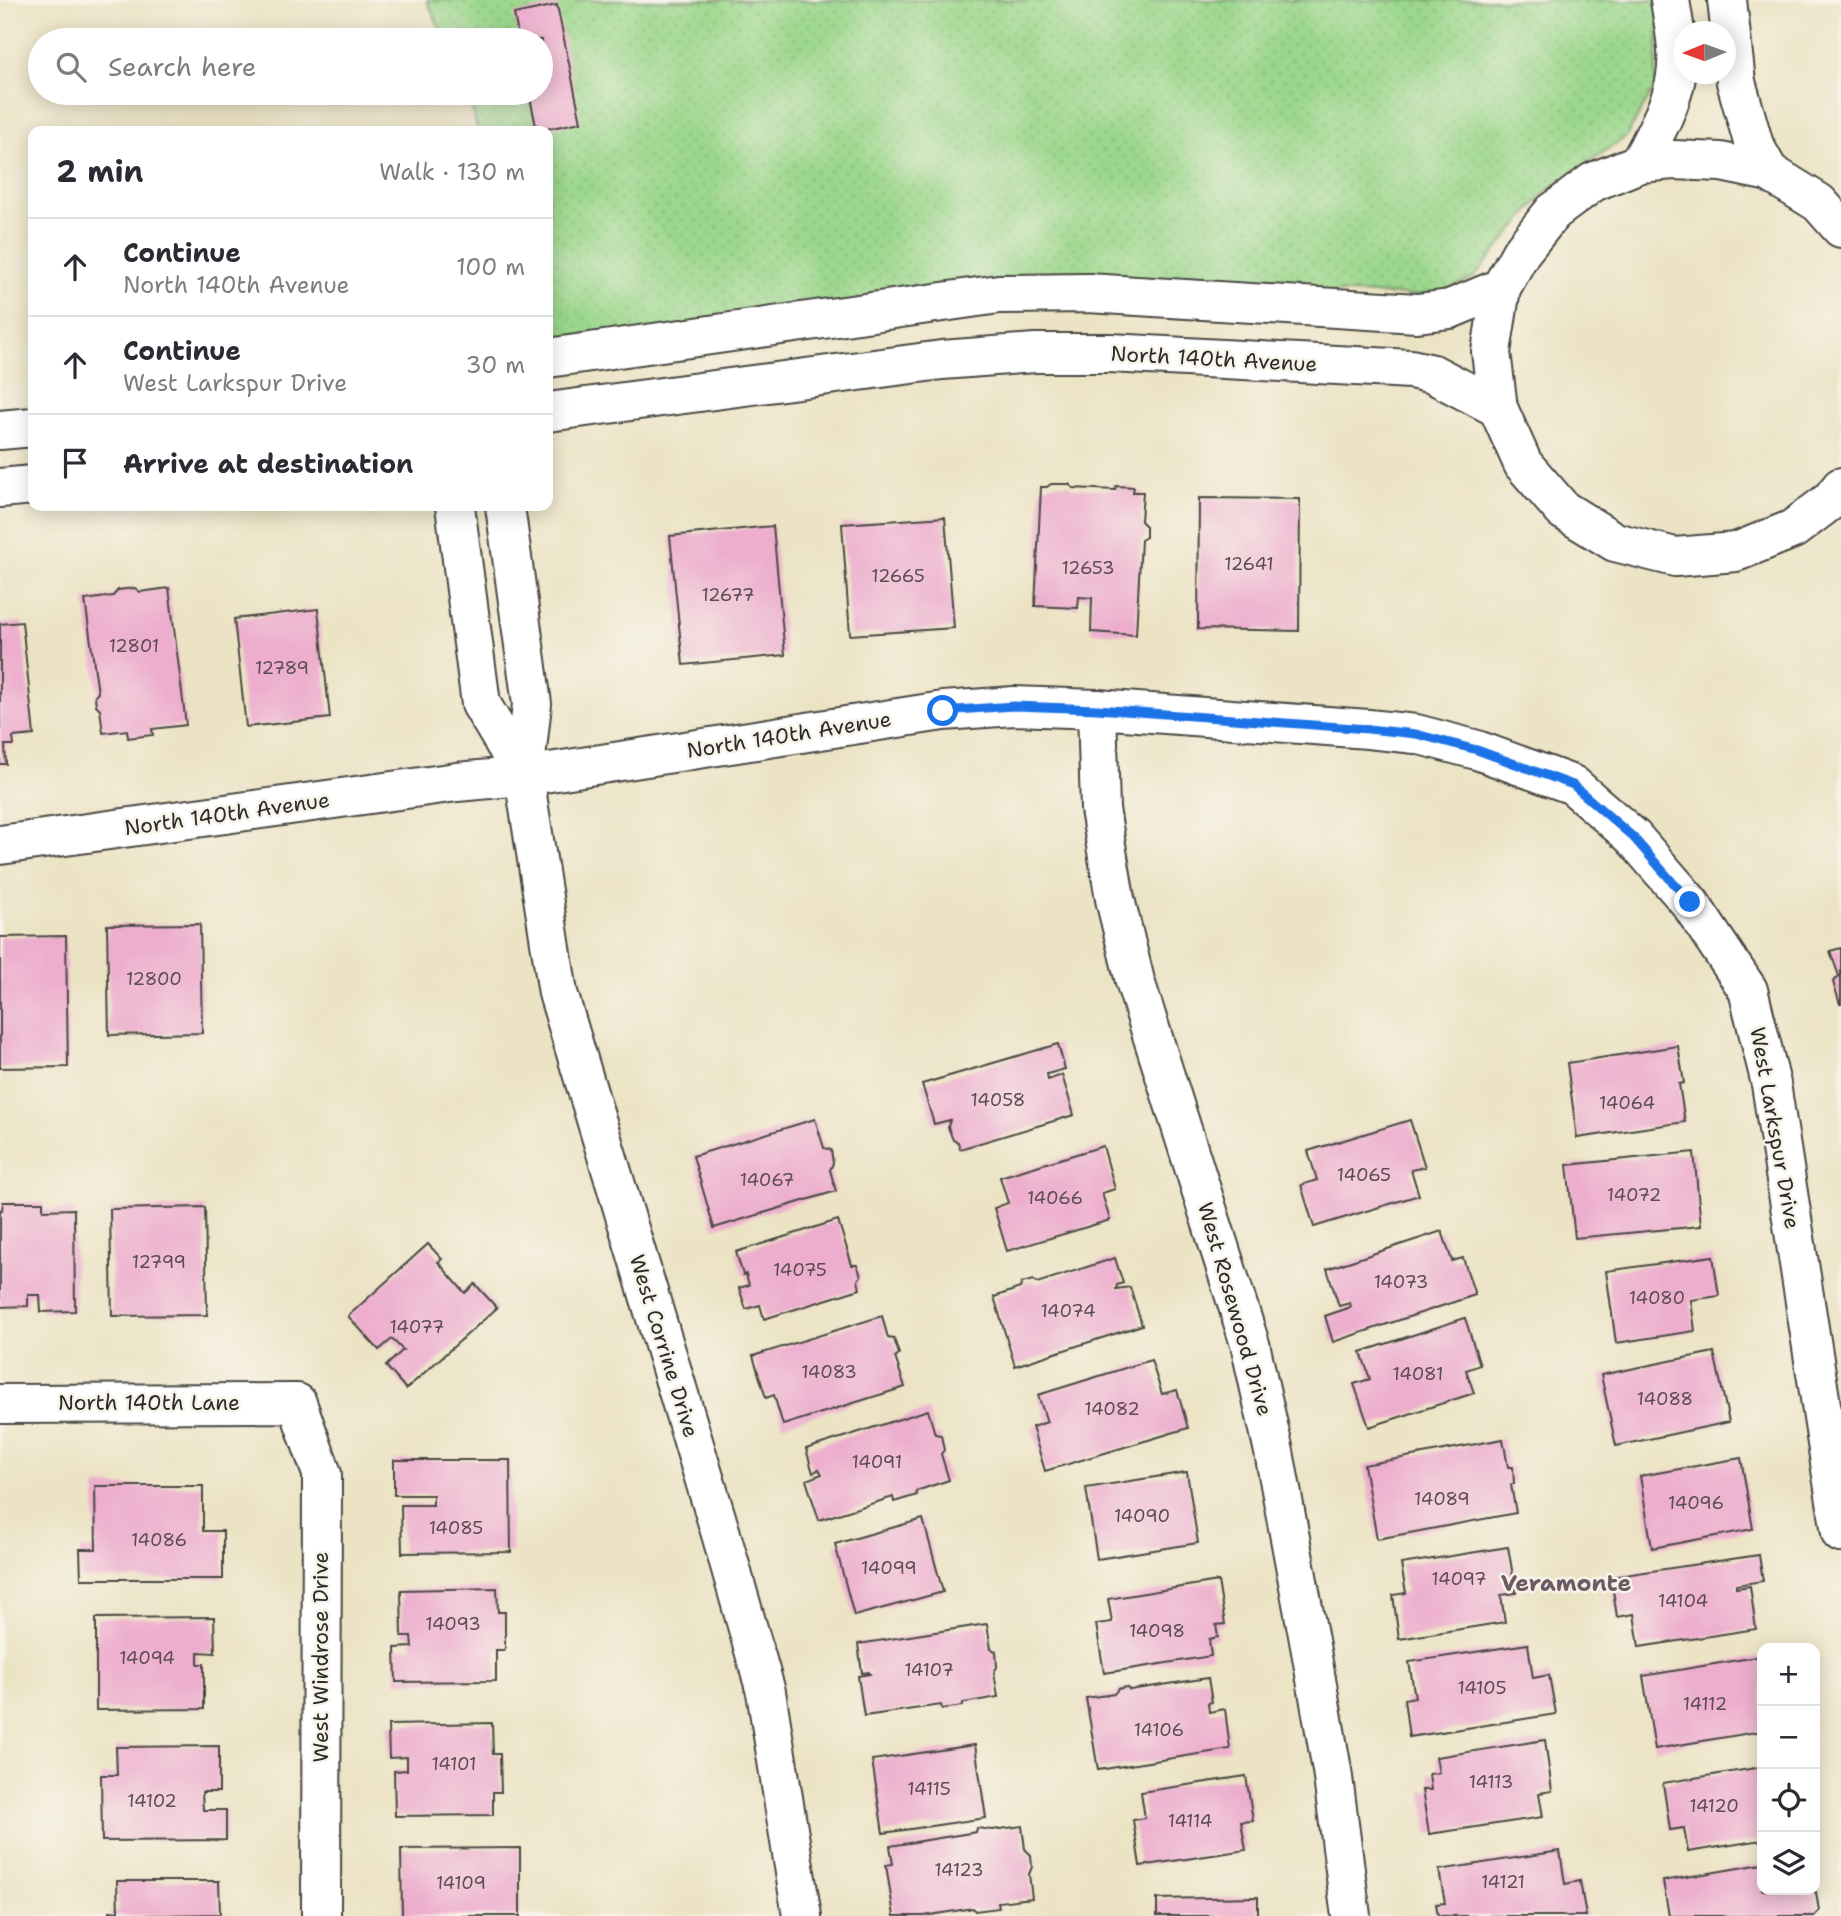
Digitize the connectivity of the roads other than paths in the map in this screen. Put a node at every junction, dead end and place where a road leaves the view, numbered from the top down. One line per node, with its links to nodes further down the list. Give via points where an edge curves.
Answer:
1 (1670, 0): 3 (street, via 1677,54 1675,81)
2 (1727, 0): 4 (street, via 1736,82 1754,145)
3 (1640, 163): 4 (street, via 1721,162); 6 (street, via 1593,182 1553,212 1521,251)
4 (1769, 172): 5 (street, via 1819,203)
5 (1841, 228)
6 (1501, 288): 7 (street, via 1450,309 1417,313 1088,293 999,294); 8 (street, via 1491,352)
7 (553, 357)
8 (1498, 408): 9 (street, North 140th Avenue, via 1433,374 1411,369 1035,353 942,360); 14 (street, via 1523,464 1563,510 1615,542 1675,557 1736,552 1793,528)
9 (553, 411)
10 (28, 427): 11 (street)
11 (0, 430)
12 (28, 485): 13 (street)
13 (0, 488)
14 (1837, 496)
15 (456, 511): 18 (street, West Corrine Drive, via 481,705)
16 (506, 511): 18 (street, West Corrine Drive, via 532,704)
17 (1097, 709): 18 (street, North 140th Avenue, via 1014,706 943,711); 19 (street, North 140th Avenue, via 1416,734 1477,750); 26 (street, West Rosewood Drive, via 1100,809 1115,899 1135,981 1250,1345 1275,1452 1336,1796)
18 (524, 776): 20 (street, North 140th Avenue); 25 (street, West Corrine Drive, via 558,993 766,1692)
19 (1573, 785): 23 (street, West Larkspur Drive, via 1633,837 1690,902 1748,990 1771,1084)
20 (0, 845)
21 (297, 1403): 22 (street, North 140th Lane); 24 (street, West Windrose Drive, via 322,1474)
22 (0, 1404)
23 (1841, 1533)
24 (321, 1916)
25 (802, 1916)
26 (1351, 1916)

